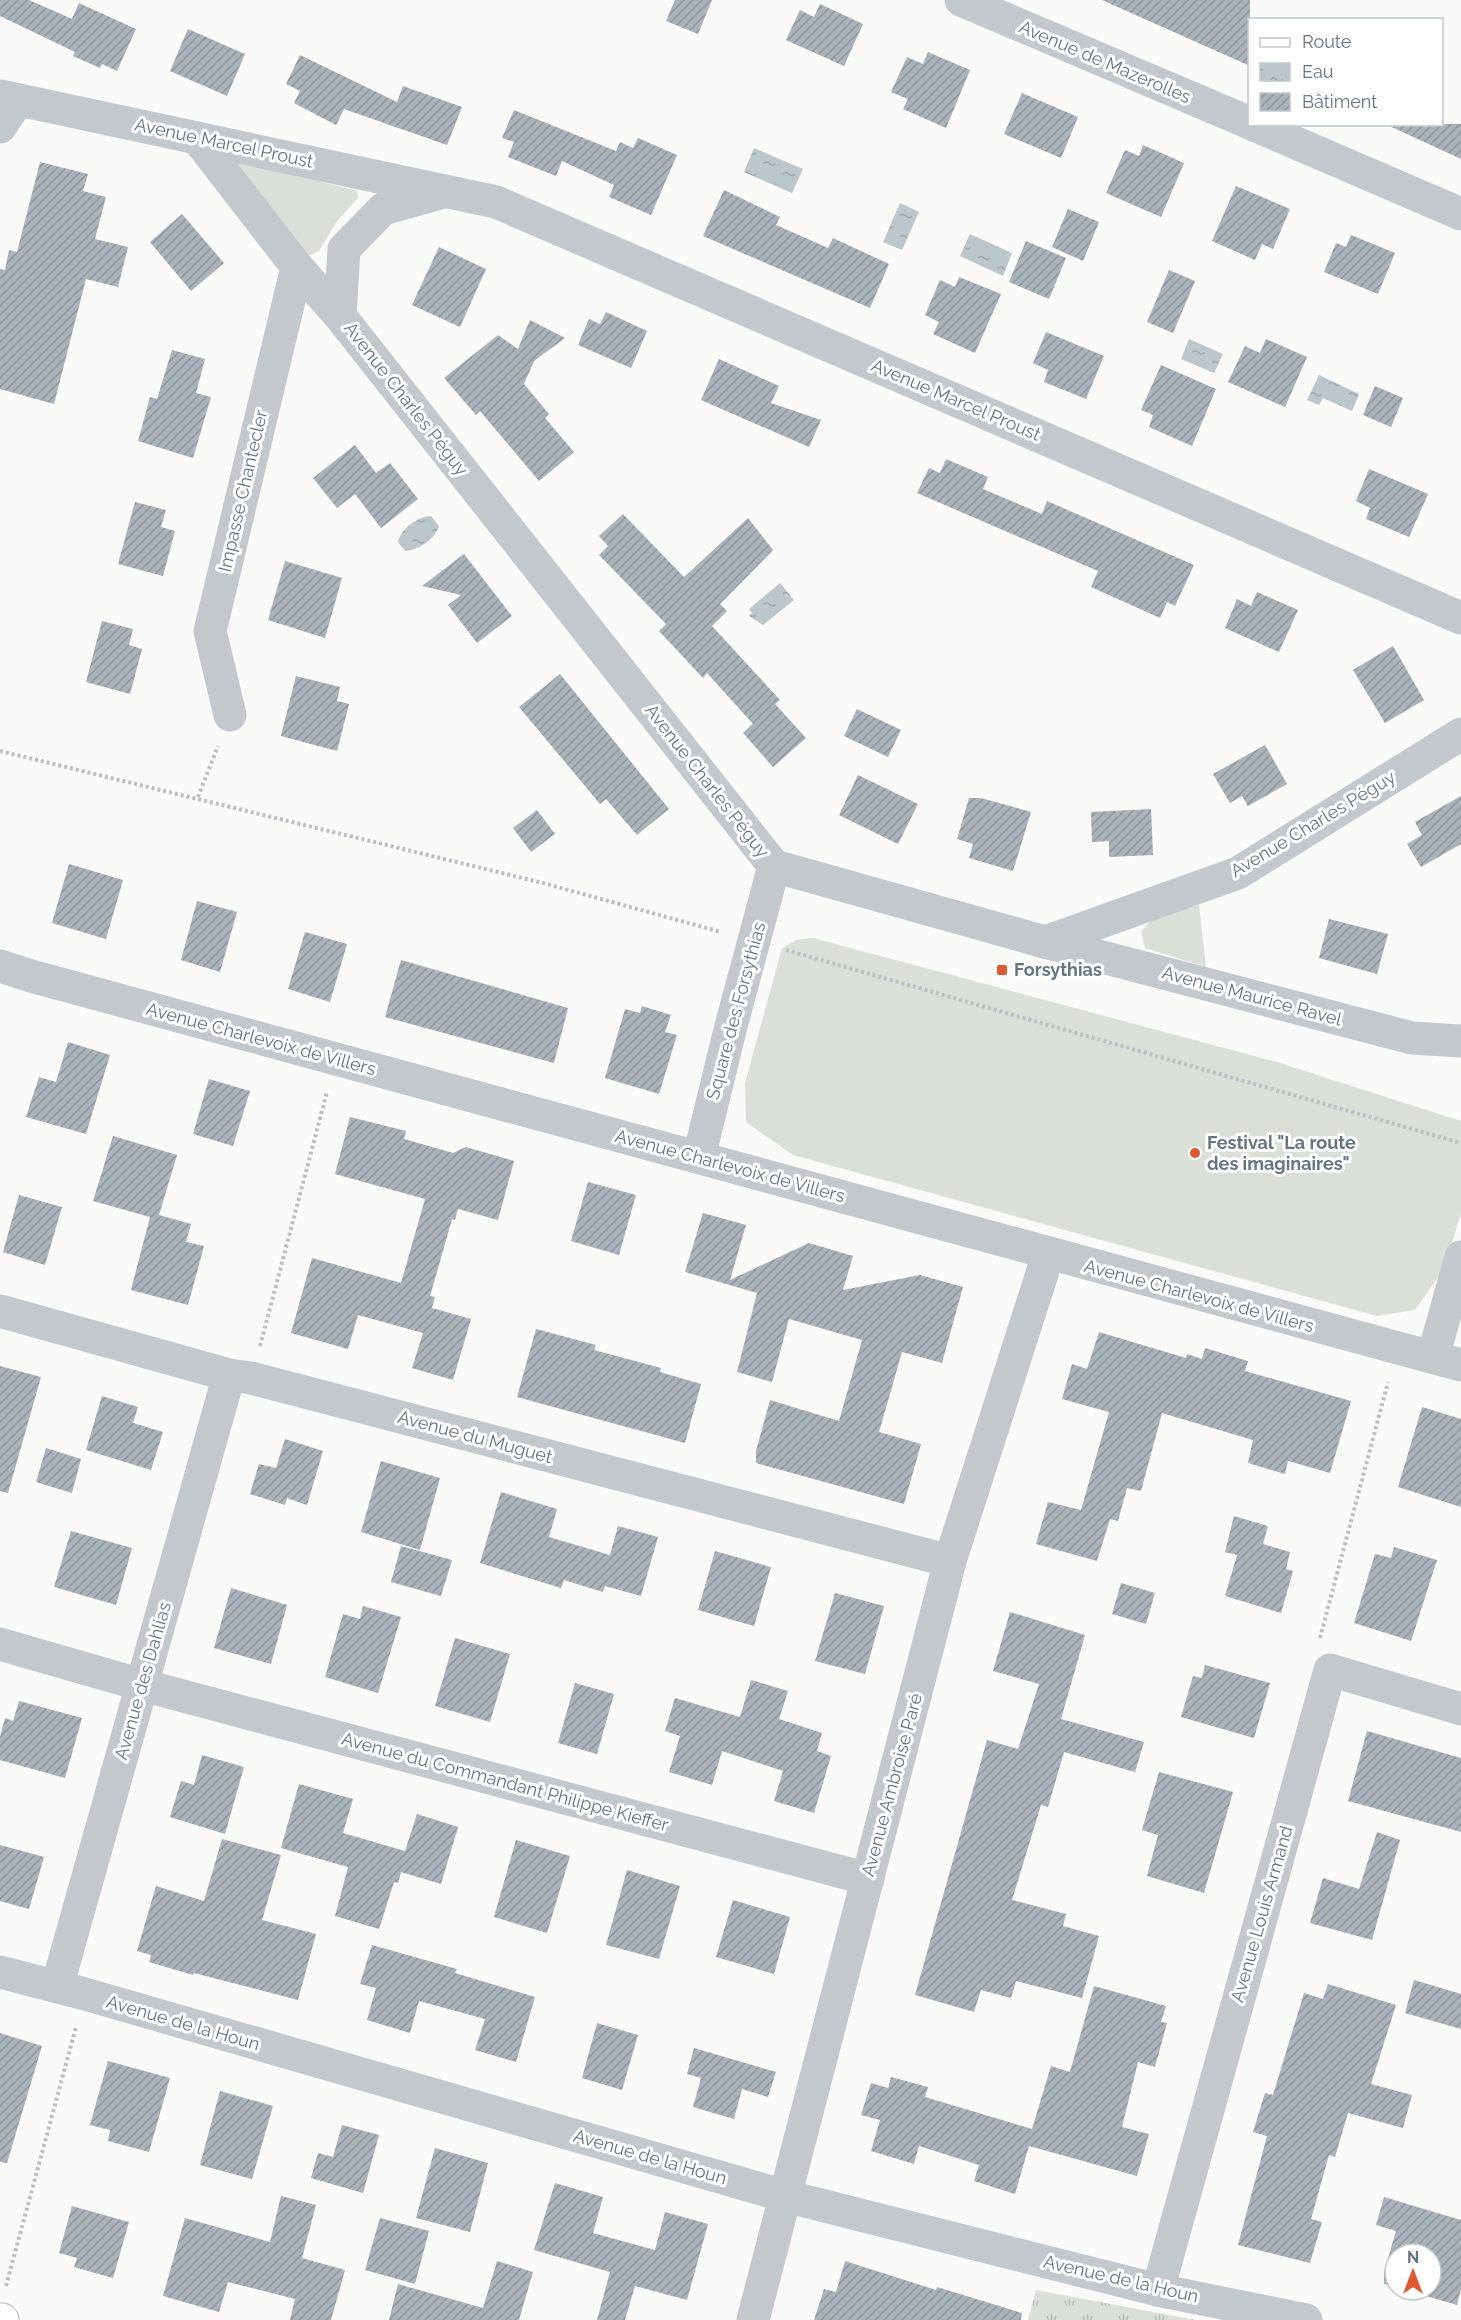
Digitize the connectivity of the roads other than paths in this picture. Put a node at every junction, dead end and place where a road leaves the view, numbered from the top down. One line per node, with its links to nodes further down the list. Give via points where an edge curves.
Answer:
1 (961, 0): 3 (street, Avenue de Mazerolles)
2 (9, 98): 5 (street); 6 (street, Avenue Marcel Proust)
3 (1248, 123)
4 (1256, 126): 8 (street, Avenue de Mazerolles)
5 (0, 127)
6 (197, 138): 7 (street, Avenue Marcel Proust); 9 (street, Avenue Charles Péguy)
7 (447, 190): 10 (street, via 383,209 344,249); 11 (street, Avenue Marcel Proust, via 496,202)
8 (1461, 214)
9 (297, 267): 10 (street, Avenue Charles Péguy); 12 (street, Impasse Chantecler, via 210,631)
10 (340, 316): 14 (street, Avenue Charles Péguy)
11 (1461, 618)
12 (230, 714)
13 (1461, 734): 15 (street, Avenue Charles Péguy, via 1238,873)
14 (774, 866): 15 (street, Avenue Charles Péguy); 18 (street, Square des Forsythias)
15 (1045, 942): 17 (street, Avenue Maurice Ravel, via 1412,1038)
16 (0, 966): 18 (street, Avenue Charlevoix de Villers)
17 (1461, 1041)
18 (699, 1157): 19 (street, Avenue Charlevoix de Villers)
19 (1048, 1255): 22 (street, Avenue Charlevoix de Villers); 24 (street, Avenue Ambroise Paré)
20 (1461, 1257): 22 (street)
21 (0, 1311): 23 (street, Avenue du Muguet)
22 (1447, 1361)
23 (240, 1377): 24 (street, Avenue du Muguet); 26 (street, Avenue des Dahlias)
24 (950, 1561): 28 (street, Avenue Ambroise Paré)
25 (0, 1644): 26 (street, Avenue du Commandant Philippe Kieffer)
26 (142, 1684): 28 (street, Avenue du Commandant Philippe Kieffer); 30 (street, Avenue des Dahlias)
27 (1461, 1709): 32 (street, Avenue Louis Armand, via 1330,1670)
28 (868, 1879): 31 (street, Avenue Ambroise Paré)
29 (0, 1972): 30 (street, Avenue de la Houn)
30 (71, 1990): 31 (street, Avenue de la Houn)
31 (784, 2196): 32 (street, Avenue de la Houn); 33 (street, Avenue Ambroise Paré)
32 (1158, 2290): 34 (street, Avenue de la Houn)
33 (753, 2320)
34 (1306, 2320)

